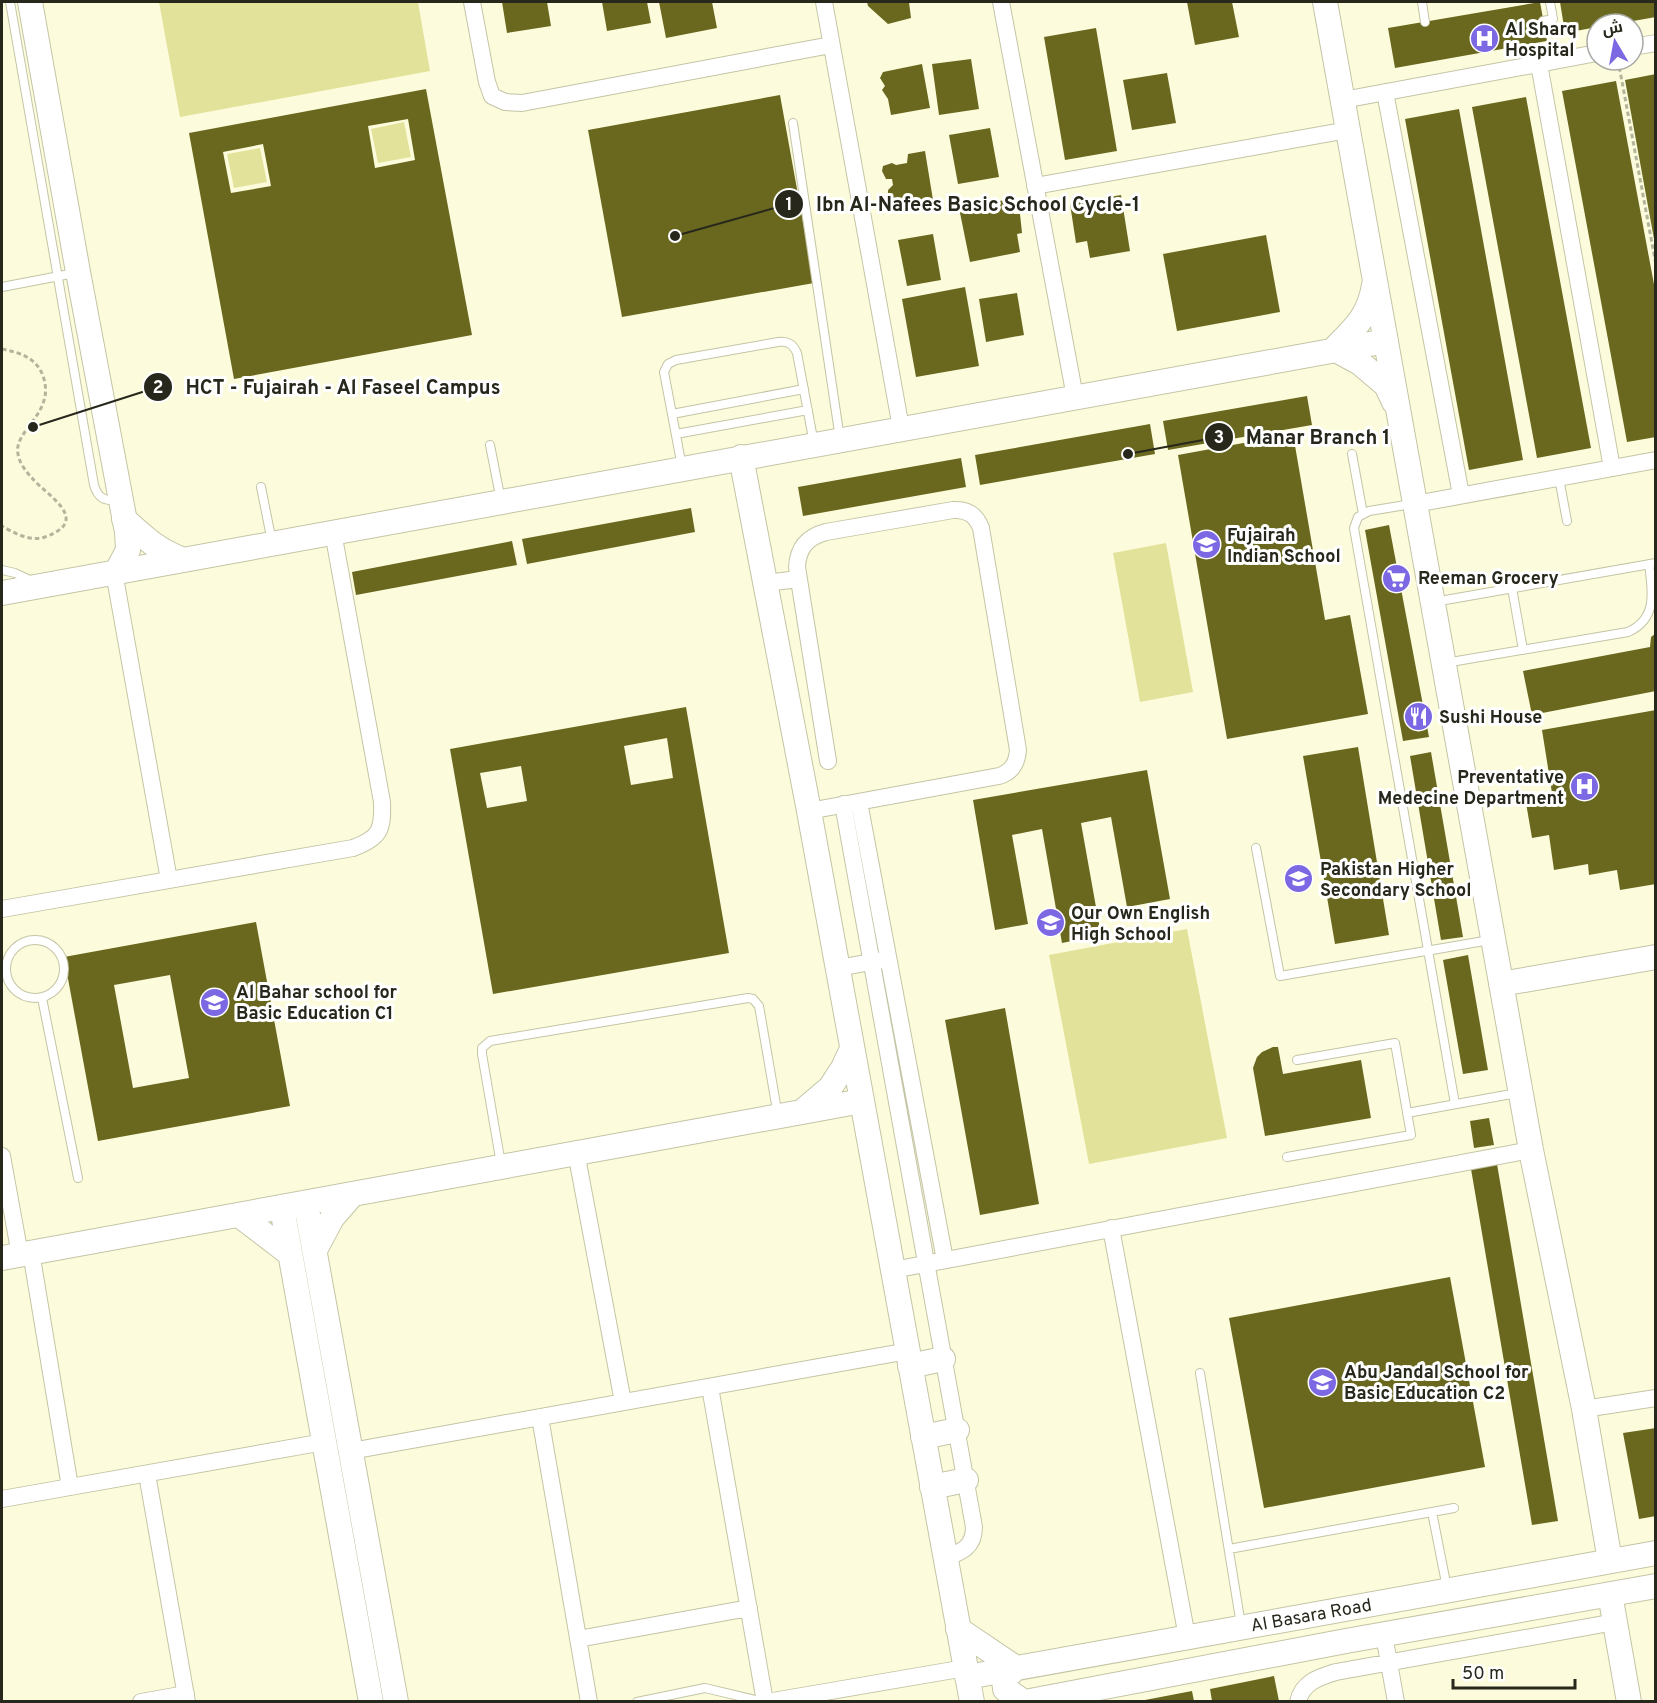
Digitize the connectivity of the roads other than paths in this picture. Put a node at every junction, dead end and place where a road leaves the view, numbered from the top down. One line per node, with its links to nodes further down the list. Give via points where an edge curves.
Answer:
1 (10, 2): 19 (lane)
2 (472, 2): 11 (street, via 487,82 492,96 505,102 522,103)
3 (824, 2): 11 (street)
4 (1002, 2): 18 (street)
5 (1325, 2): 15 (street)
6 (1422, 2): 10 (lane)
7 (1550, 2): 9 (lane, via 1553,19)
8 (35, 7): 19 (street)
9 (1543, 21)
10 (1425, 22)
11 (831, 45): 29 (street)
12 (1585, 55): 13 (street)
13 (1539, 64): 14 (street); 38 (street)
14 (1385, 92): 15 (street); 41 (street)
15 (1343, 100): 17 (street)
16 (794, 123): 31 (lane)
17 (1348, 130): 18 (street); 20 (street)
18 (1035, 186): 25 (street)
19 (67, 274): 21 (lane); 44 (street)
20 (1375, 280): 22 (street); 23 (street, via 1371,303 1358,325)
21 (2, 287)
22 (1386, 340): 23 (street); 27 (street)
23 (1334, 349): 25 (street); 27 (street, via 1360,363 1386,385)
24 (804, 389): 26 (lane); 28 (lane); 28 (lane, via 797,353 788,342 676,360 664,372)
25 (1075, 397): 29 (street)
26 (808, 411): 30 (lane); 32 (lane)
27 (1399, 413): 43 (street)
28 (672, 414): 30 (lane)
29 (901, 428): 31 (street)
30 (676, 434): 37 (lane)
31 (840, 440): 32 (street)
32 (814, 444): 35 (street)
33 (490, 445): 42 (lane)
34 (1352, 454): 45 (lane)
35 (741, 458): 37 (street); 54 (street)
36 (1656, 460): 38 (street)
37 (683, 468): 42 (street)
38 (1612, 468): 39 (street)
39 (1559, 478): 41 (street); 46 (lane)
40 (261, 487): 48 (lane)
41 (1461, 495): 43 (street)
42 (501, 501): 47 (street)
43 (1415, 504): 45 (lane); 58 (street)
44 (122, 509): 49 (street, via 165,553); 52 (street, via 128,550)
45 (1363, 514): 68 (lane, via 1354,528)
46 (1568, 521)
47 (333, 532): 48 (street); 65 (street, via 382,802 380,828 371,841 353,848)
48 (272, 543): 49 (street)
49 (184, 560): 52 (street)
50 (1652, 564): 56 (lane); 59 (lane, via 1653,609 1644,624 1628,632)
51 (2, 570): 55 (lane)
52 (115, 572): 55 (street); 65 (street)
53 (799, 579): 54 (street); 61 (street); 62 (street, via 801,548 826,532 959,509 971,513 981,528 1018,750 1016,762 999,776)
54 (765, 583): 63 (street)
55 (41, 585): 57 (street)
56 (1512, 588): 58 (lane); 59 (lane)
57 (2, 593)
58 (1433, 602): 60 (street)
59 (1523, 650): 60 (lane)
60 (1444, 663): 67 (street)
61 (828, 761)
62 (851, 803): 63 (street); 70 (street); 71 (street)
63 (809, 811): 72 (street)
64 (1256, 848): 68 (lane, via 1280,976)
65 (169, 880): 66 (street)
66 (2, 909)
67 (1493, 940): 68 (lane); 73 (street)
68 (1426, 951): 79 (lane)
69 (1656, 957): 73 (street)
70 (889, 958): 71 (street); 98 (street)
71 (872, 962): 72 (street); 99 (street)
72 (838, 968): 75 (street)
73 (1501, 984): 77 (street)
74 (42, 998): 74 (lane, via 60,985 64,964 53,946 32,940 13,949 5,969 12,989 21,996); 89 (lane)
75 (852, 1048): 78 (street); 80 (street, via 830,1088)
76 (1297, 1060): 81 (lane, via 1395,1043)
77 (1521, 1093): 79 (lane); 83 (street)
78 (862, 1101): 80 (street); 85 (street)
79 (1455, 1104): 81 (lane)
80 (803, 1112): 82 (street); 85 (street, via 841,1116 861,1129)
81 (1407, 1113): 87 (lane, via 1411,1135)
82 (778, 1116): 84 (street); 88 (lane, via 759,1006 753,999 490,1041 482,1048 482,1054)
83 (1531, 1150): 94 (street); 107 (street)
84 (576, 1152): 88 (street); 106 (street)
85 (871, 1152): 100 (street)
86 (2, 1156): 97 (street)
87 (1287, 1157)
88 (502, 1166): 90 (street)
89 (78, 1178)
90 (352, 1195): 91 (street); 95 (street, via 332,1218)
91 (306, 1204): 92 (street); 95 (street)
92 (282, 1208): 93 (street); 96 (street)
93 (239, 1215): 96 (street); 97 (street)
94 (1111, 1228): 98 (street); 132 (street)
95 (315, 1250): 112 (street)
96 (290, 1254): 111 (street)
97 (17, 1255): 115 (street)
98 (945, 1260): 99 (street)
99 (926, 1264): 100 (street); 102 (street)
100 (893, 1270): 101 (street)
101 (909, 1359): 102 (street); 104 (street); 110 (street)
102 (944, 1359): 109 (street)
103 (1200, 1374): 120 (lane)
104 (710, 1387): 106 (street); 127 (street)
105 (1656, 1398): 107 (street)
106 (623, 1402): 108 (street)
107 (1584, 1409): 123 (street)
108 (540, 1417): 112 (street); 133 (street)
109 (957, 1430): 110 (street); 114 (street)
110 (923, 1437): 116 (street)
111 (324, 1442): 113 (street); 139 (street)
112 (351, 1451): 140 (street)
113 (147, 1474): 115 (street); 137 (street)
114 (966, 1480): 116 (street); 122 (street, via 974,1535 966,1549)
115 (70, 1487): 117 (street)
116 (932, 1487): 122 (street)
117 (2, 1499)
118 (1454, 1508): 119 (lane)
119 (1432, 1512): 120 (lane); 125 (lane)
120 (1229, 1549): 129 (lane)
121 (1656, 1553): 123 (street, Al Basara Road)
122 (945, 1558): 130 (street)
123 (1610, 1562): 125 (street, Al Basara Road)
124 (1656, 1586): 126 (street, Al Basara Road)
125 (1447, 1591): 129 (street, Al Basara Road)
126 (1610, 1594): 128 (street); 131 (street, Al Basara Road)
127 (749, 1608): 133 (street); 143 (street)
128 (1615, 1622): 134 (street); 148 (street)
129 (1242, 1627): 132 (street, Al Basara Road)
130 (958, 1629): 135 (street); 136 (street)
131 (1384, 1635): 134 (street); 145 (street, Al Basara Road)
132 (1187, 1637): 135 (street, Al Basara Road)
133 (578, 1639): 141 (street)
134 (1389, 1662): 146 (street, via 1319,1678 1308,1683); 147 (street)
135 (1016, 1668): 136 (street, Al Basara Road); 145 (street, via 1004,1679 1005,1689)
136 (966, 1672): 143 (street); 144 (street)
137 (186, 1698): 138 (street)
138 (141, 1701)
139 (371, 1701)
140 (396, 1701)
141 (589, 1701)
142 (637, 1701): 143 (lane, via 705,1688)
143 (766, 1701)
144 (972, 1701)
145 (1024, 1701)
146 (1298, 1701)
147 (1396, 1701)
148 (1629, 1701)

